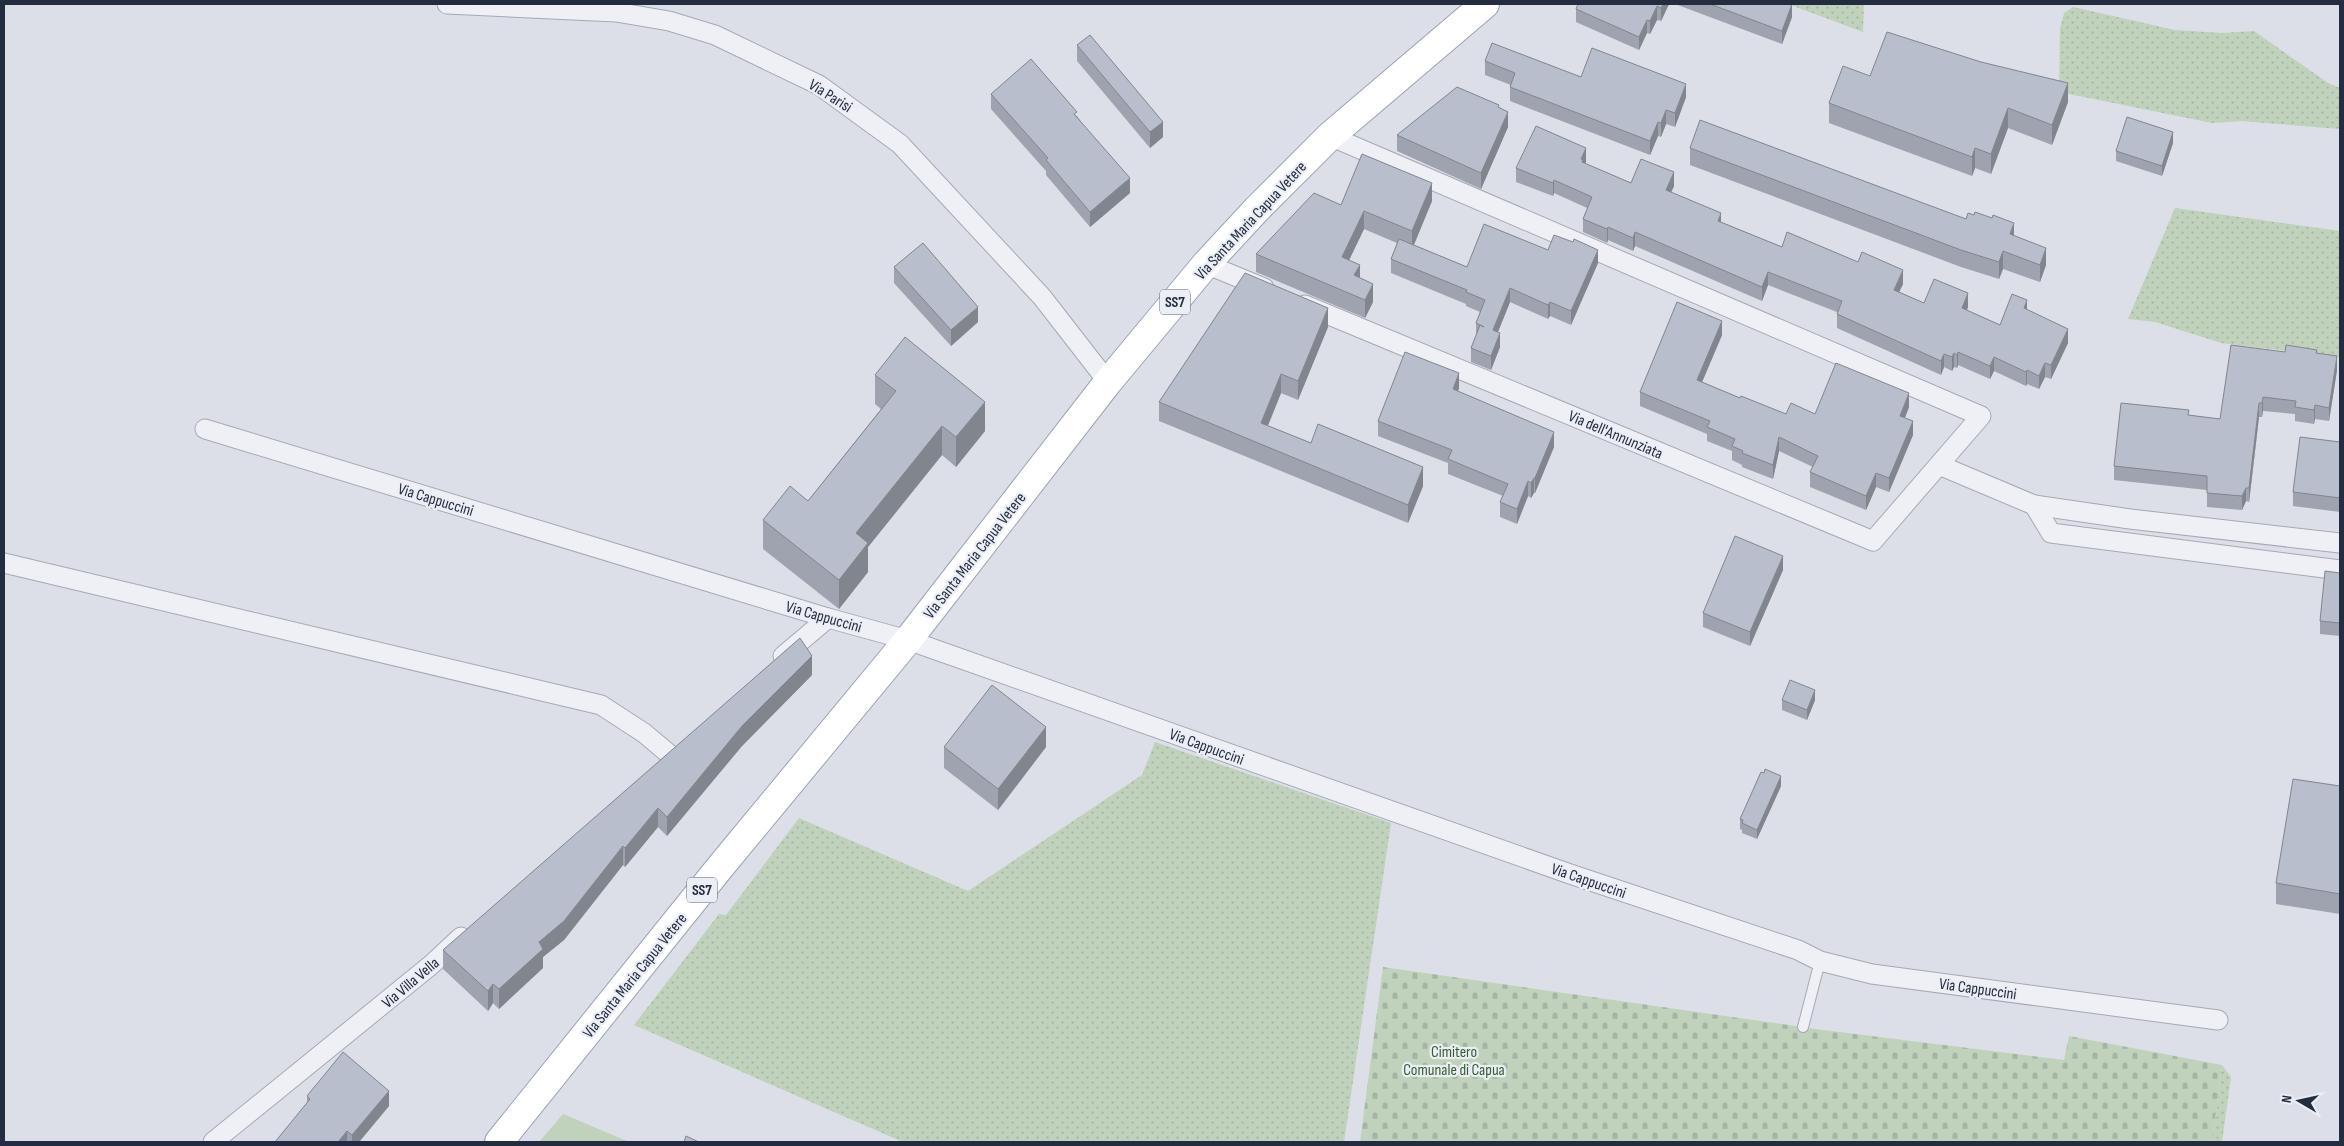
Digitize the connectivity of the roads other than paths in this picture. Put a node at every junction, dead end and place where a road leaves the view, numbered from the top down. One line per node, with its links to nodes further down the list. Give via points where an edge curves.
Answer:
1 (447, 4): 5 (street, Via Parisi, via 616,12 669,21 715,35 819,85 900,144 1042,297)
2 (1485, 4): 3 (main road, Via Santa Maria Capua Vetere / SS7)
3 (1330, 136): 4 (main road, Via Santa Maria Capua Vetere / SS7); 7 (street, Via dell'Annunziata, via 1981,416)
4 (1206, 264): 5 (main road, Via Santa Maria Capua Vetere / SS7); 7 (street, Via dell'Annunziata, via 1873,541)
5 (1108, 382): 13 (main road, Via Santa Maria Capua Vetere / SS7)
6 (205, 429): 12 (street, Via Cappuccini)
7 (1939, 465): 8 (street)
8 (2034, 505): 9 (street); 11 (street, via 2052,533)
9 (2340, 543)
10 (4, 563): 16 (street, via 601,705)
11 (2340, 570)
12 (828, 618): 13 (street, Via Cappuccini); 14 (street)
13 (908, 640): 19 (street, Via Cappuccini, via 1560,871 1798,950); 23 (main road, Via Santa Maria Capua Vetere / SS7)
14 (768, 670)
15 (684, 741): 16 (street)
16 (669, 754): 17 (street)
17 (655, 766)
18 (475, 925): 22 (street, Via Villa Vella, via 431,965)
19 (1820, 961): 20 (street, Via Cappuccini, via 1872,974); 21 (lane)
20 (2218, 1020)
21 (1804, 1027)
22 (213, 1142)
23 (499, 1142)

